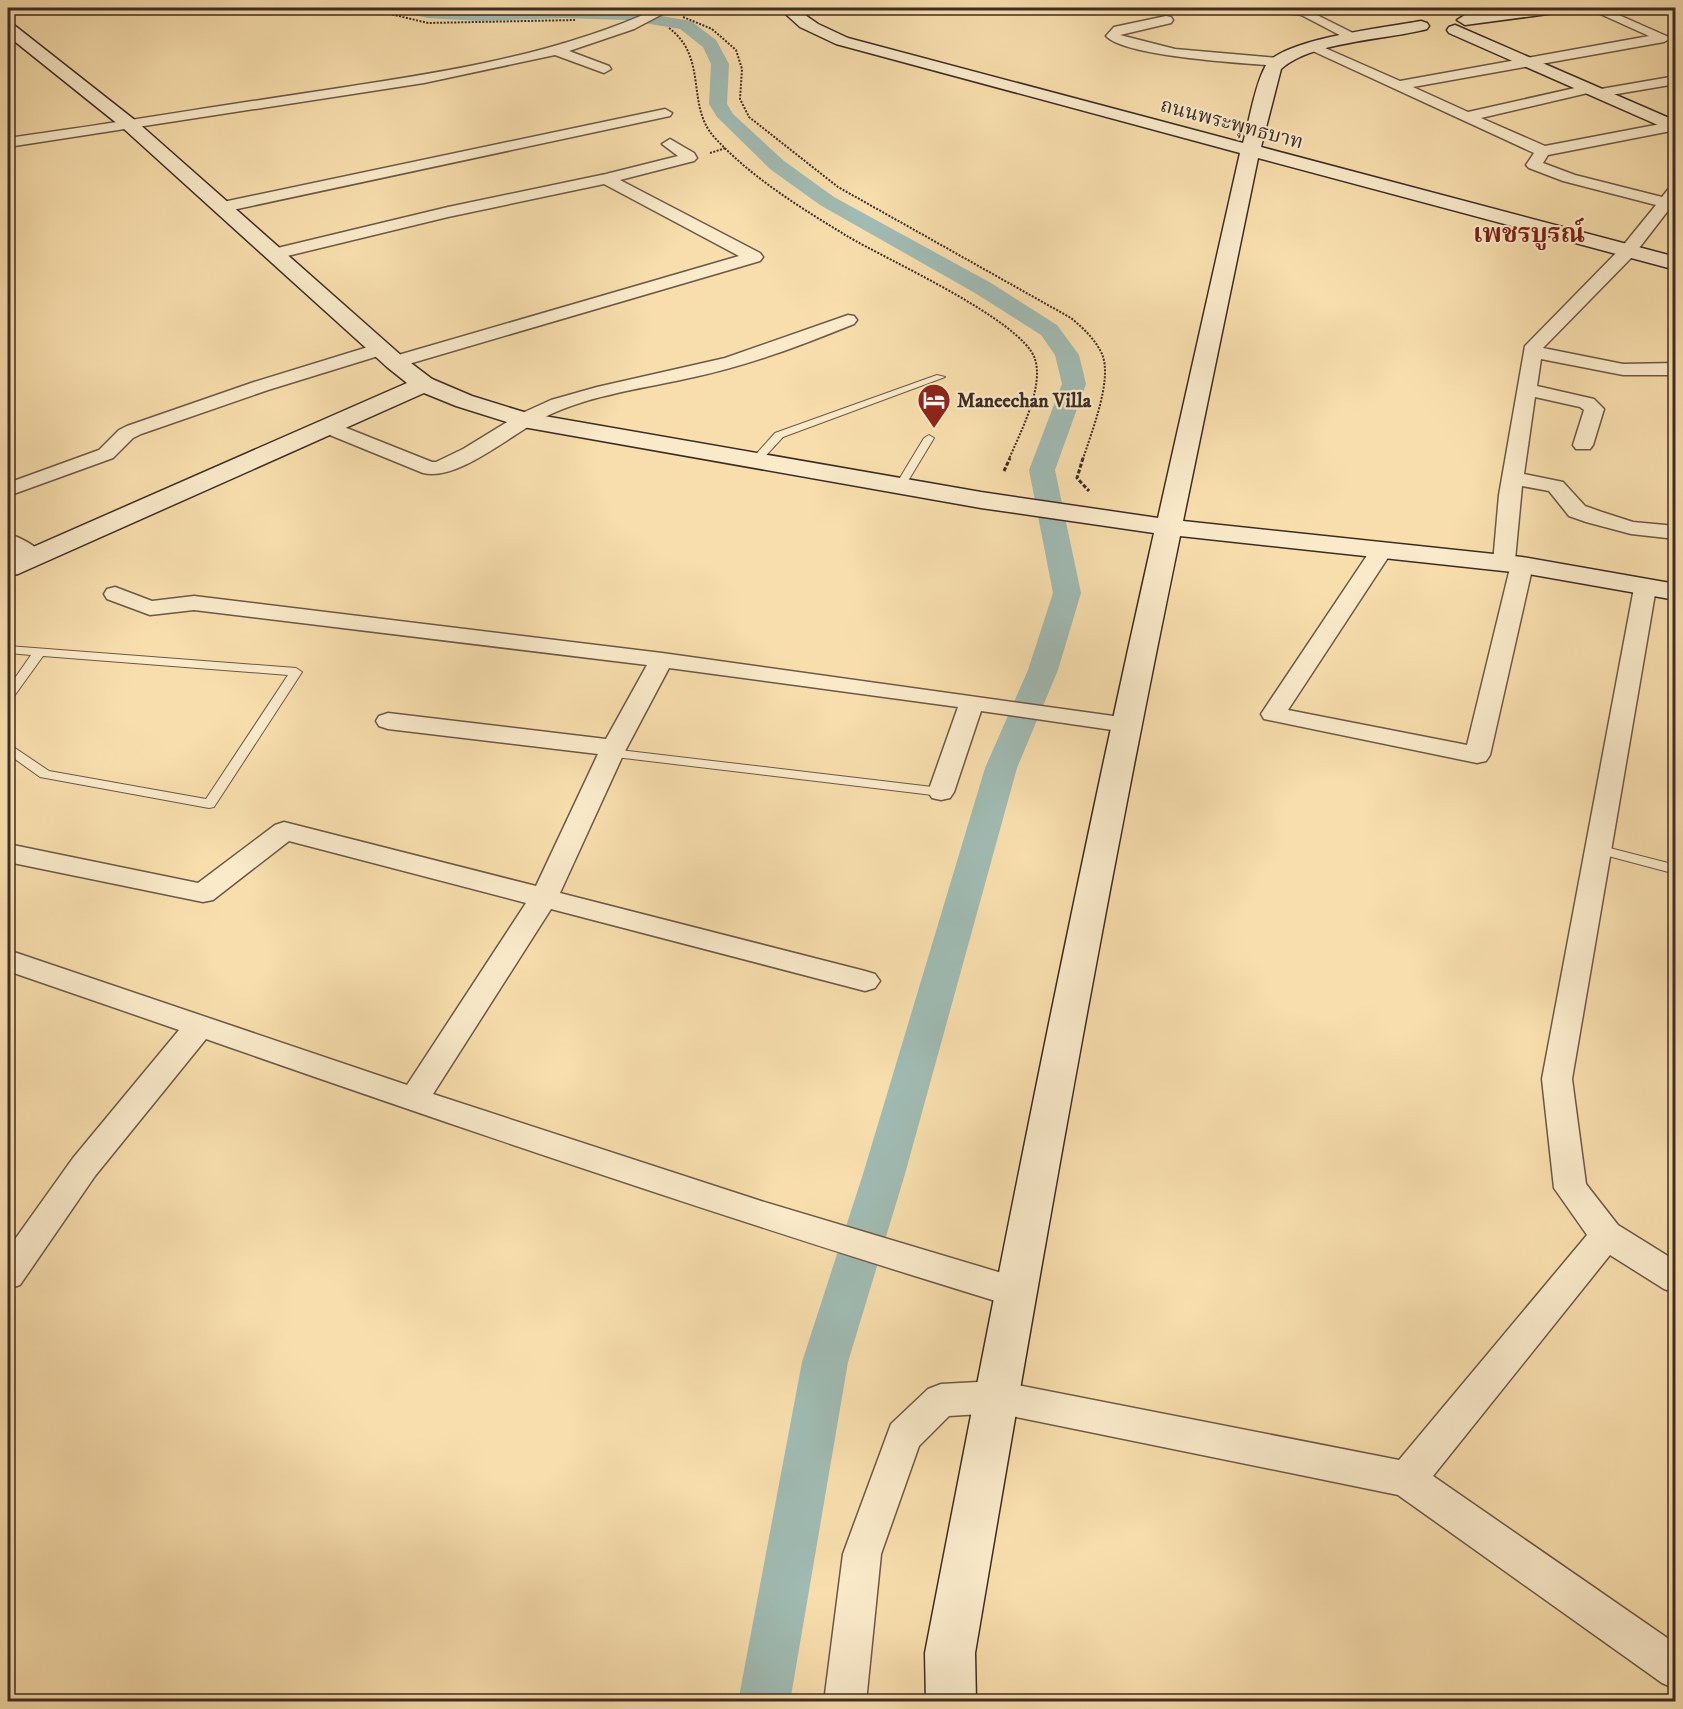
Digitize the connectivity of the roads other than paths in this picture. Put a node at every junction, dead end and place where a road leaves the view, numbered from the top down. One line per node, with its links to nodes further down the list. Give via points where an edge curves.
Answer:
1 (668, 8): 17 (street, via 629,28)
2 (787, 8): 30 (street, ถนนพระพุทธบาท, via 802,23 842,41)
3 (1077, 8): 8 (lane)
4 (1236, 8): 9 (lane)
5 (1294, 8): 9 (street)
6 (1555, 8): 11 (street)
7 (1593, 8): 14 (street)
8 (1042, 11)
9 (1308, 14): 13 (street)
10 (1166, 20): 18 (street, via 1119,30 1113,36 1175,53)
11 (1437, 21): 13 (street); 19 (street)
12 (8, 28): 26 (street)
13 (1354, 37): 16 (street)
14 (1662, 38): 15 (street); 19 (street)
15 (1676, 44)
16 (1311, 47): 18 (street); 22 (street)
17 (555, 50): 20 (street); 26 (street, via 399,82)
18 (1278, 62): 30 (street, via 1273,67)
19 (1528, 63): 22 (street); 23 (street)
20 (604, 69)
21 (1676, 80): 23 (street)
22 (1398, 86): 25 (street)
23 (1593, 91): 25 (street); 27 (street)
24 (665, 113): 34 (street)
25 (1466, 117): 31 (street)
26 (130, 125): 28 (street); 34 (street)
27 (1674, 127): 31 (street)
28 (8, 143)
29 (670, 144): 32 (street, via 689,158)
30 (1250, 152): 35 (street, ถนนพระพุทธบาท); 53 (street)
31 (1543, 152): 33 (street, via 1534,165 1569,178)
32 (606, 179): 36 (street); 40 (street, via 754,257)
33 (1672, 199): 35 (street)
34 (223, 207): 36 (street)
35 (1627, 252): 37 (street, ถนนพระพุทธบาท); 39 (street, via 1533,346)
36 (275, 254): 40 (street)
37 (1676, 264)
38 (848, 320): 45 (street, via 772,350 589,396)
39 (1533, 352): 41 (street, via 1626,368); 44 (street)
40 (388, 356): 43 (street); 52 (street, via 261,386 134,430 106,454)
41 (1676, 369)
42 (940, 376): 49 (lane, via 779,435)
43 (424, 384): 45 (street); 46 (street)
44 (1526, 388): 48 (street, via 1587,403 1594,410); 50 (street)
45 (523, 420): 46 (street, via 450,464 430,469); 49 (street)
46 (327, 427): 57 (street)
47 (929, 438): 51 (lane)
48 (1583, 445)
49 (755, 461): 51 (street)
50 (1513, 478): 54 (street, via 1556,486 1577,511 1594,517 1631,528); 58 (street)
51 (900, 486): 53 (street, via 981,500 1097,506)
52 (8, 490)
53 (1168, 527): 56 (street); 69 (street)
54 (1676, 533)
55 (8, 540): 57 (street)
56 (1382, 550): 58 (street); 58 (street, via 1273,714 1477,755)
57 (33, 556): 59 (street)
58 (1513, 564): 60 (street)
59 (8, 568)
60 (1645, 588): 61 (street); 73 (street)
61 (1676, 592)
62 (115, 594): 65 (street, via 150,608 194,603)
63 (8, 650): 64 (lane)
64 (39, 652): 66 (lane); 70 (lane, via 296,672 209,804 45,774)
65 (662, 660): 67 (street); 71 (street)
66 (8, 696)
67 (979, 703): 69 (street); 72 (street)
68 (388, 721): 71 (street)
69 (1114, 722): 84 (street)
70 (8, 749)
71 (612, 750): 72 (lane); 76 (street)
72 (941, 792)
73 (1598, 849): 75 (lane); 81 (street, via 1557,1079 1570,1188)
74 (8, 853): 76 (street, via 202,893 284,831)
75 (1676, 870)
76 (543, 898): 78 (street); 80 (street)
77 (8, 960): 79 (street)
78 (865, 981)
79 (200, 1026): 80 (street); 82 (street, via 84,1167)
80 (413, 1100): 84 (street, via 762,1215)
81 (1606, 1235): 83 (street); 86 (street)
82 (8, 1275)
83 (1676, 1279)
84 (1015, 1292): 85 (street)
85 (997, 1397): 86 (street); 88 (street, via 941,1400 904,1436 862,1554); 89 (street, via 950,1653)
86 (1407, 1479): 87 (street)
87 (1676, 1670)
88 (845, 1701)
89 (951, 1701)

